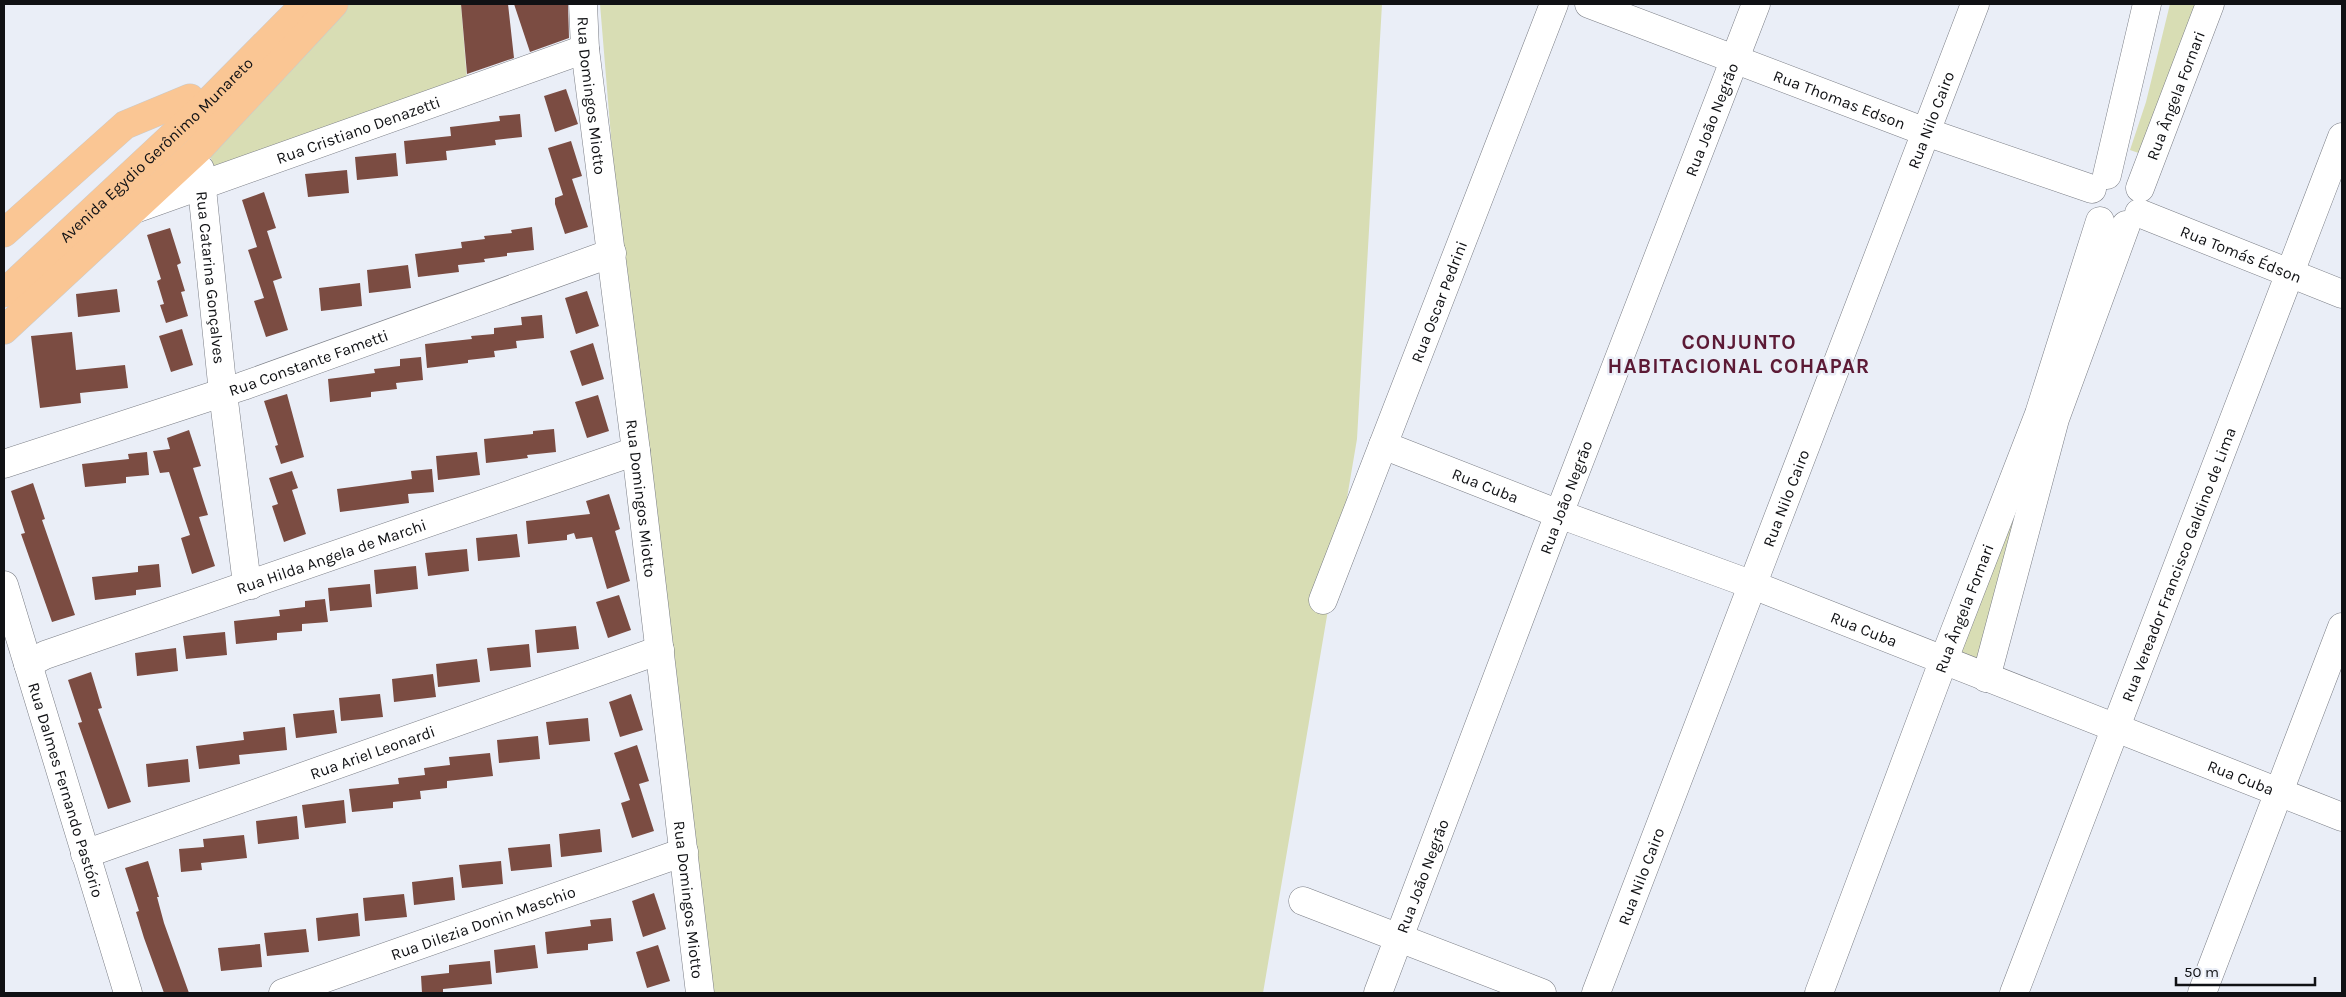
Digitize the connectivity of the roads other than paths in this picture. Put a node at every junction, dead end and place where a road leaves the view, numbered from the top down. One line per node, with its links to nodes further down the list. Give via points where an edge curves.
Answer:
1 (283, 4): 13 (main road)
2 (305, 4): 25 (main road, Avenida Egydio Gerônimo Munareto, via 201,108)
3 (334, 4): 16 (main road)
4 (583, 4): 11 (street, Rua Domingos Miotto)
5 (1554, 4): 30 (street, Rua Oscar Pedrini)
6 (1589, 4): 12 (street, Rua Thomas Edson)
7 (1756, 4): 12 (street, Rua João Negrão)
8 (1975, 4): 14 (street, Rua Nilo Cairo)
9 (2147, 4): 17 (street)
10 (2210, 4): 20 (street, Rua Ângela Fornari)
11 (585, 49): 18 (street, Rua Cristiano Denazetti); 22 (street, Rua Domingos Miotto)
12 (1735, 59): 14 (street, Rua Thomas Edson); 33 (street, Rua João Negrão)
13 (190, 98): 21 (main road, via 126,125); 23 (main road)
14 (1926, 132): 17 (street, Rua Thomas Edson); 36 (street, Rua Nilo Cairo)
15 (2342, 137): 24 (street, Rua Vereador Francisco Galdino de Lima)
16 (200, 148): 18 (street, Rua Catarina Gonçalves); 19 (main road)
17 (2099, 182): 20 (street, via 2090,206); 20 (street, Rua Thomas Edson, via 2114,173 2129,176)
18 (202, 186): 19 (street, Rua Cristiano Denazetti); 28 (street, Rua Catarina Gonçalves)
19 (132, 210): 27 (main road)
20 (2126, 212): 24 (street, Rua Tomás Édson); 29 (street, Rua Ângela Fornari)
21 (4, 233)
22 (612, 253): 28 (street, Rua Constante Fametti); 31 (street, Rua Domingos Miotto)
23 (4, 274)
24 (2290, 274): 26 (street, Rua Tomás Édson); 43 (street, Rua Vereador Francisco Galdino de Lima)
25 (4, 293)
26 (2342, 294)
27 (4, 330)
28 (223, 393): 32 (street, Rua Constante Fametti); 35 (street, Rua Catarina Gonçalves, via 246,576)
29 (2047, 416): 40 (street, Rua Ângela Fornari); 42 (street, Rua Ângela Fornari)
30 (1383, 445): 33 (street, Rua Cuba); 37 (street, Rua Oscar Pedrini)
31 (636, 451): 35 (street, Rua Hilda Angela de Marchi); 39 (street, Rua Domingos Miotto)
32 (4, 464)
33 (1559, 514): 36 (street, Rua Cuba); 49 (street, Rua João Negrão)
34 (4, 585): 41 (street, Rua Dalmes Fernando Pastório)
35 (251, 585): 41 (street, Rua Hilda Angela de Marchi, via 45,655)
36 (1753, 585): 40 (street, Rua Cuba); 55 (street, Rua Nilo Cairo)
37 (1323, 600)
38 (2342, 627): 44 (street)
39 (660, 650): 46 (street, Rua Domingos Miotto); 47 (street, Rua Ariel Leonardi)
40 (1944, 659): 42 (street, Rua Cuba); 56 (street, Rua Ângela Fornari)
41 (28, 664): 47 (street, Rua Dalmes Fernando Pastório)
42 (1986, 678): 43 (street, Rua Cuba)
43 (2116, 728): 44 (street, Rua Cuba); 57 (street, Rua Vereador Francisco Galdino de Lima)
44 (2279, 792): 45 (street, Rua Cuba); 58 (street)
45 (2342, 817)
46 (684, 852): 51 (street, Rua Dilezia Donin Maschio); 52 (street, Rua Domingos Miotto)
47 (86, 854): 50 (street, Rua Dalmes Fernando Pastório)
48 (1303, 901): 49 (street)
49 (1399, 938): 53 (street, Rua João Negrão); 54 (street)
50 (128, 993)
51 (283, 993)
52 (700, 993)
53 (1378, 993)
54 (1542, 993)
55 (1596, 993)
56 (1819, 993)
57 (2014, 993)
58 (2202, 993)

